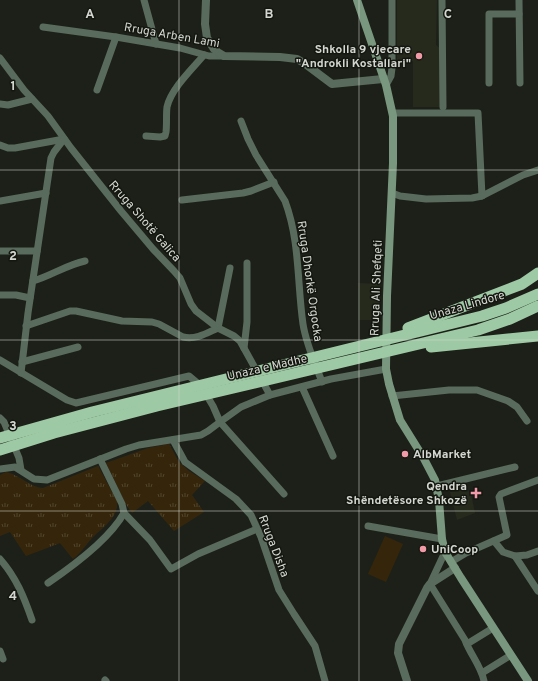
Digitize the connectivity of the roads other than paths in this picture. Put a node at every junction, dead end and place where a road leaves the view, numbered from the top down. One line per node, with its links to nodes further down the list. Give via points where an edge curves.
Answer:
1 (144, 0): 10 (street)
2 (206, 0): 12 (street, via 207,38 214,49)
3 (357, 0): 14 (main road, Rruga Ali Shefqeti)
4 (392, 0): 14 (street, via 392,68 391,76)
5 (442, 0): 20 (street)
6 (519, 0): 7 (street)
7 (519, 14): 15 (street, via 489,14); 16 (street)
8 (44, 27): 9 (street, Rruga Arben Lami)
9 (116, 37): 10 (street, Rruga Arben Lami); 17 (street)
10 (156, 44): 11 (street, Rruga Arben Lami)
11 (204, 55): 12 (street, Rruga Arben Lami); 23 (street, via 170,97 165,136)
12 (226, 56): 14 (street, Rruga Arben Lami, via 297,59 332,84)
13 (0, 58): 18 (street, Rruga Shotë Galica)
14 (385, 82): 21 (main road, Rruga Ali Shefqeti)
15 (490, 83)
16 (520, 83)
17 (97, 90)
18 (32, 99): 19 (street, via 8,105); 24 (street, Rruga Shotë Galica)
19 (0, 104)
20 (443, 107)
21 (393, 113): 29 (main road, Rruga Ali Shefqeti); 30 (street, via 478,113)
22 (241, 121): 27 (street, Rruga Dhorkë Orgocka, via 252,147)
23 (146, 136)
24 (64, 139): 25 (street, via 15,148); 28 (street, via 54,152); 44 (street, Rruga Shotë Galica, via 125,216 180,278 196,311)
25 (0, 145)
26 (538, 170): 30 (street)
27 (274, 182): 31 (street, via 251,192); 53 (street, Rruga Dhorkë Orgocka, via 289,212 297,248 304,326)
28 (46, 193): 32 (street); 33 (street)
29 (392, 193): 30 (street, via 426,199); 51 (main road, Rruga Ali Shefqeti)
30 (482, 196)
31 (182, 200)
32 (0, 201)
33 (37, 250): 34 (street); 39 (street)
34 (0, 251)
35 (85, 261): 39 (street)
36 (247, 263): 48 (street, via 247,322)
37 (230, 268): 44 (street)
38 (538, 273): 46 (highway, via 522,284 424,323)
39 (33, 281): 41 (street)
40 (0, 295): 41 (street)
41 (30, 298): 43 (street)
42 (536, 301): 46 (highway, via 510,319 483,328)
43 (26, 326): 44 (street, via 76,311 122,321 152,322 187,338); 50 (street)
44 (218, 328): 48 (street, Rruga Shotë Galica, via 234,336)
45 (538, 336): 46 (highway, via 463,343)
46 (401, 342): 60 (highway, Unaza e Madhe, via 309,353 286,364 92,412); 62 (highway, Unaza e Madhe, via 275,383 251,384 90,423)
47 (78, 347): 50 (street)
48 (244, 348): 55 (street, Rruga Shotë Galica)
49 (0, 360): 52 (street)
50 (22, 362): 52 (street)
51 (386, 369): 53 (street); 56 (main road, Rruga Ali Shefqeti)
52 (21, 373): 59 (street, via 76,403 189,376 201,386)
53 (322, 382): 54 (street)
54 (302, 387): 55 (street); 63 (street)
55 (270, 395): 59 (street, via 241,407)
56 (392, 396): 58 (street, via 476,390 508,401 517,407); 69 (main road, Rruga Ali Shefqeti, via 400,420 432,474)
57 (0, 418): 67 (street, via 19,458)
58 (527, 421)
59 (220, 422): 61 (street, via 201,435); 70 (street)
60 (0, 438)
61 (173, 440): 64 (street, via 139,445); 73 (street, Rruga Disha, via 185,462 240,503)
62 (0, 450)
63 (333, 456)
64 (100, 459): 67 (street, via 47,480 34,479); 71 (street)
65 (1, 467): 67 (street)
66 (514, 467): 69 (street)
67 (21, 470)
68 (538, 480): 75 (street, via 501,494 499,497 507,535)
69 (436, 486): 74 (main road, Rruga Ali Shefqeti)
70 (284, 494)
71 (124, 513): 73 (street, via 150,540 171,569 198,554); 81 (street, via 115,526 81,560)
72 (368, 526): 74 (street)
73 (257, 529): 91 (street, Rruga Disha, via 279,590 315,646)
74 (442, 539): 77 (main road, Rruga Ali Shefqeti)
75 (494, 541): 78 (street, via 503,552); 80 (street, via 466,553)
76 (538, 551): 78 (street)
77 (445, 552): 80 (main road, Rruga Ali Shefqeti); 82 (street)
78 (515, 556): 83 (street)
79 (0, 559): 84 (street, via 22,592)
80 (453, 565): 82 (street); 85 (main road, Rruga Ali Shefqeti)
81 (48, 584)
82 (430, 584): 86 (street); 92 (street, via 398,648)
83 (538, 590)
84 (32, 620)
85 (493, 628): 86 (street); 88 (main road, Rruga Ali Shefqeti)
86 (467, 644): 90 (street)
87 (0, 651): 89 (street)
88 (510, 655): 90 (street); 94 (main road, Rruga Ali Shefqeti)
89 (3, 659)
90 (482, 673): 93 (street)
91 (325, 681)
92 (407, 681)
93 (484, 681)
94 (528, 681)

